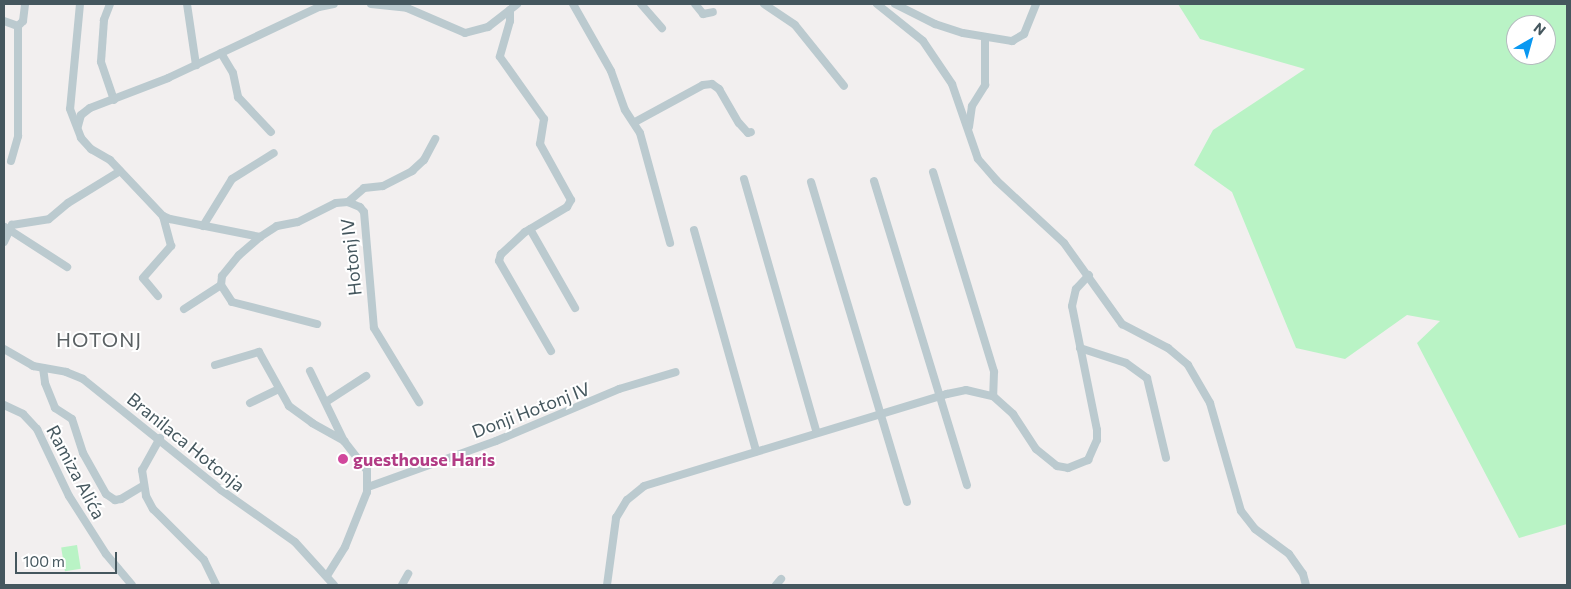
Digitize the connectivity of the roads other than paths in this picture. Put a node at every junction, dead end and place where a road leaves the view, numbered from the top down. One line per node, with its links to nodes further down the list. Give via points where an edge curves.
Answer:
1 (25, 4): 19 (street, via 24,21)
2 (80, 4): 27 (street, via 70,109)
3 (110, 4): 25 (street, via 104,20 101,62)
4 (187, 4): 23 (street)
5 (334, 4): 15 (street)
6 (371, 4): 16 (street, via 407,8 465,33 488,27)
7 (517, 4): 16 (street)
8 (573, 4): 26 (street, via 611,71 625,110)
9 (641, 4): 20 (street)
10 (695, 4): 17 (street, via 703,14)
11 (764, 4): 24 (street, via 794,25)
12 (877, 4): 28 (street, via 923,41 952,84)
13 (895, 4): 21 (street, via 935,24)
14 (1036, 4): 21 (street, via 1024,34 1018,40)
15 (322, 5): 22 (street)
16 (510, 10): 43 (street, via 510,21 500,50 502,63 529,94 544,119 540,144 570,200 567,207)
17 (713, 12)
18 (4, 21): 19 (street)
19 (18, 26): 33 (street, via 18,136)
20 (662, 28)
21 (985, 38): 28 (street, via 985,85 972,106)
22 (221, 53): 23 (street); 29 (street, via 233,74 238,97)
23 (196, 65): 25 (street)
24 (844, 86)
25 (114, 100): 27 (street, via 86,111)
26 (635, 122): 30 (street, via 703,85 712,84 719,89 744,130); 47 (street, via 649,159)
27 (78, 126): 34 (street, via 81,138 91,149)
28 (969, 127): 49 (street, via 978,159 1050,227)
29 (271, 132)
30 (751, 132)
31 (435, 139): 39 (street, via 424,160 412,171 383,186 364,188)
32 (274, 153): 41 (street, via 232,179)
33 (12, 161)
34 (120, 171): 40 (street); 42 (street, via 49,219)
35 (933, 172): 65 (street, via 994,372)
36 (744, 179): 71 (street)
37 (874, 181): 64 (street)
38 (811, 182): 70 (street)
39 (348, 202): 45 (street, Hotonj IV, via 328,206 298,222 277,226); 68 (street, Hotonj IV, via 356,204 364,212 374,328)
40 (163, 216): 41 (street); 51 (street, via 171,246 143,278)
41 (203, 226): 45 (street)
42 (6, 227): 46 (street); 48 (street)
43 (530, 229): 52 (street); 57 (street, via 501,254 499,261)
44 (694, 230): 74 (street)
45 (260, 238): 50 (street, Hotonj IV, via 230,265 222,276)
46 (4, 242)
47 (670, 243)
48 (67, 266)
49 (1089, 275): 55 (street, via 1076,289 1072,306); 87 (street, via 1122,324 1180,356 1193,372 1210,403 1241,511 1255,529 1289,554 1303,574)
50 (221, 285): 53 (street); 54 (street, via 237,305)
51 (158, 296)
52 (575, 308)
53 (184, 309)
54 (317, 324)
55 (1080, 348): 65 (street, via 1097,440 1088,460 1079,466 1068,468 1047,460 1013,414); 75 (street, via 1126,362 1147,378)
56 (4, 349): 59 (street, Branilaca Hotonja, via 18,359)
57 (552, 351)
58 (215, 365): 63 (street, via 259,352)
59 (43, 368): 72 (street, Branilaca Hotonja, via 74,374); 77 (street, via 52,403 60,413 72,419 83,453 106,494 115,500 121,499)
60 (310, 371): 67 (street)
61 (676, 372): 78 (street, Donji Hotonj IV, via 619,389 496,441)
62 (366, 376): 67 (street)
63 (277, 390): 66 (street); 73 (street, via 300,415)
64 (940, 396): 65 (street, via 966,390); 70 (street); 76 (street)
65 (993, 396)
66 (250, 402)
67 (326, 402): 73 (street)
68 (419, 402)
69 (4, 405): 82 (street, Ramiza Alića, via 23,414 37,429 68,496 106,554)
70 (882, 413): 71 (street); 79 (street)
71 (817, 432): 74 (street)
72 (160, 438): 77 (street, via 142,470); 81 (street, Branilaca Hotonja, via 221,490 295,542)
73 (344, 440): 78 (street, via 367,470)
74 (756, 451): 86 (street, via 654,482 627,500 616,518)
75 (1166, 458)
76 (967, 485)
77 (143, 486): 83 (street, via 153,509 204,560)
78 (368, 488): 81 (street, via 345,547)
79 (907, 502)
80 (408, 574): 85 (street)
81 (327, 576): 84 (street, Branilaca Hotonja)
82 (132, 585)
83 (216, 585)
84 (334, 585)
85 (402, 585)
86 (607, 585)
87 (1306, 585)

